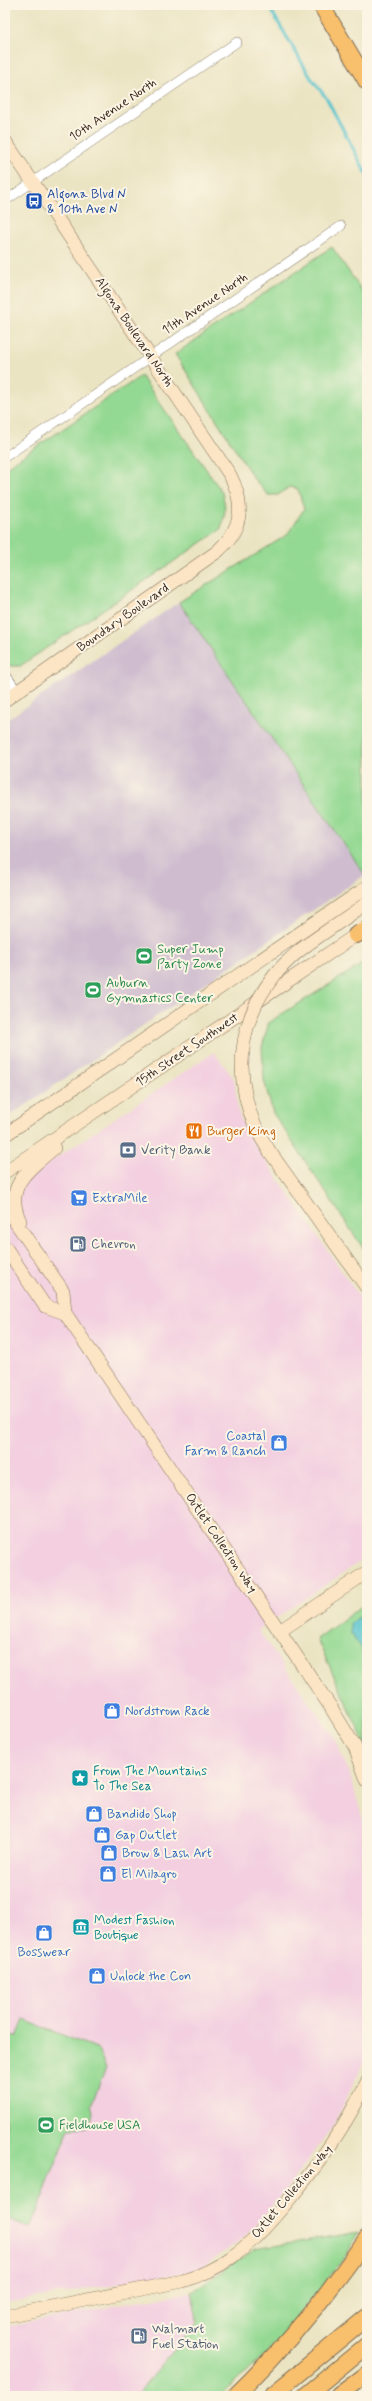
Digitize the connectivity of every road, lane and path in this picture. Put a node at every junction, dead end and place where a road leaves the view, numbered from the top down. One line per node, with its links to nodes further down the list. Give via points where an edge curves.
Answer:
1 (321, 5): 3 (highway)
2 (237, 42): 7 (street, 10th Avenue North)
3 (352, 56): 4 (highway); 5 (highway)
4 (367, 82)
5 (367, 88)
6 (5, 141): 7 (street, Algona Boulevard North)
7 (32, 182): 8 (street, 10th Avenue North); 10 (street, Algona Boulevard North)
8 (5, 201)
9 (341, 226): 10 (street, 11th Avenue North)
10 (150, 357): 11 (street, 11th Avenue North); 12 (street, Algona Boulevard North, via 235,485 240,499 240,513)
11 (5, 457)
12 (234, 530): 14 (street, Boundary Boulevard, via 227,542 209,557)
13 (5, 674): 14 (street)
14 (17, 691): 15 (street, Boundary Boulevard)
15 (5, 700)
16 (367, 887): 21 (street)
17 (367, 903): 26 (street, bridge, via 308,944 285,962 271,978 256,1002 245,1034 242,1064 245,1097 256,1128 270,1152)
18 (367, 924): 19 (street, 15th Street Southwest)
19 (362, 933): 20 (street, 15th Street Southwest)
20 (101, 1108): 22 (street, 15th Street Southwest); 25 (street, via 19,1180 14,1203)
21 (5, 1135)
22 (5, 1172)
23 (5, 1207): 25 (street, Outlet Collection Way)
24 (5, 1247): 27 (street, via 45,1306)
25 (33, 1248): 27 (street, Outlet Collection Way, via 63,1291)
26 (367, 1288)
27 (65, 1313): 29 (street, Outlet Collection Way)
28 (367, 1572): 29 (street)
29 (280, 1631): 30 (street, Outlet Collection Way, via 348,1733)
30 (367, 1780)
31 (367, 2082): 34 (street, Outlet Collection Way, via 344,2128 308,2177 274,2218 232,2258 201,2275 183,2281)
32 (367, 2238): 39 (highway, via 293,2334)
33 (367, 2311): 36 (highway)
34 (5, 2316)
35 (367, 2317): 36 (highway)
36 (349, 2332): 40 (highway)
37 (367, 2345): 41 (highway)
38 (367, 2374): 42 (highway)
39 (235, 2396)
40 (271, 2396)
41 (305, 2396)
42 (338, 2396)

